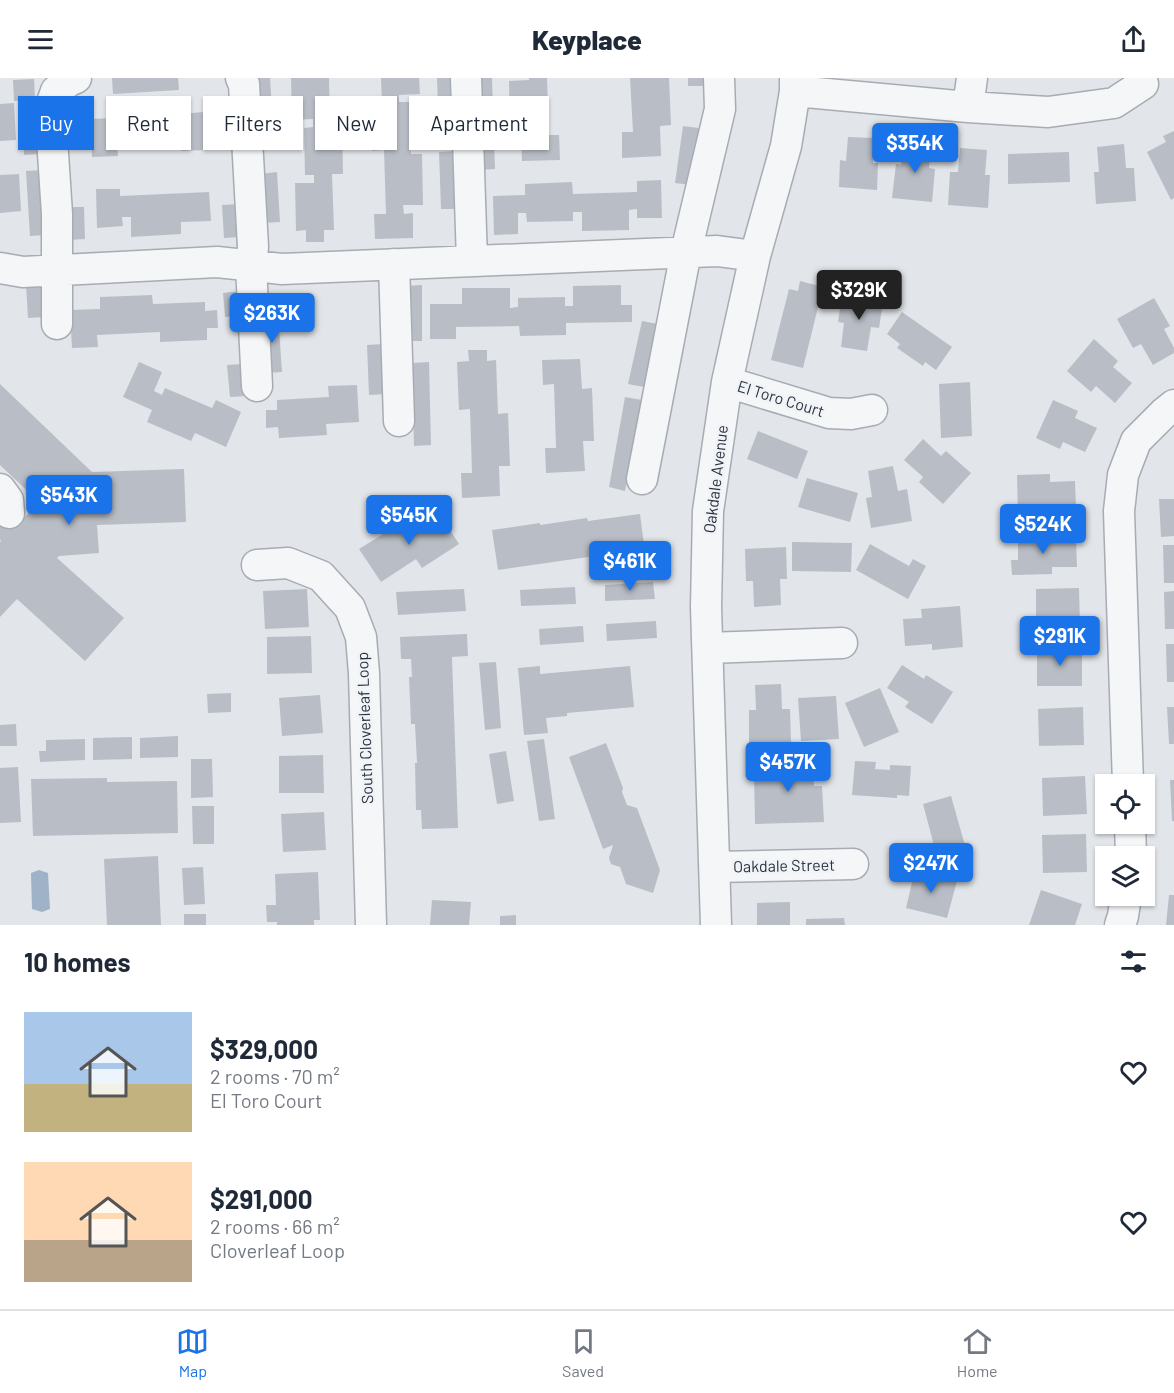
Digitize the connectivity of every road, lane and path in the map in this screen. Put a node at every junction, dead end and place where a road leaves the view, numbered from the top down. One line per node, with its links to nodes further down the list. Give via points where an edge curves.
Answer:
1 (76, 78): 15 (street, via 56,91 50,108 57,214)
2 (241, 78): 13 (street, via 252,224)
3 (466, 78): 11 (street)
4 (719, 78): 9 (street, via 720,109)
5 (972, 78): 8 (street)
6 (1143, 84): 8 (street, via 1114,103 1048,112)
7 (795, 85): 8 (street); 10 (street, Oakdale Avenue, via 786,146)
8 (968, 107)
9 (686, 252): 10 (street); 11 (street); 22 (street)
10 (755, 256): 17 (street, Oakdale Avenue)
11 (472, 261): 12 (street)
12 (394, 264): 13 (street, via 282,269); 21 (street)
13 (251, 266): 15 (street, via 217,262); 18 (street)
14 (0, 268): 15 (street, via 23,272)
15 (56, 270): 16 (street)
16 (57, 324)
17 (727, 382): 20 (street, El Toro Court, via 829,413); 25 (street, Oakdale Avenue, via 708,511)
18 (257, 386)
19 (1174, 405): 26 (street, via 1136,441 1123,475 1119,511)
20 (872, 410)
21 (399, 421)
22 (642, 479)
23 (256, 565): 30 (street, South Cloverleaf Loop, via 288,563 321,576 350,608 361,637)
24 (842, 643): 25 (street)
25 (708, 648): 28 (street, Oakdale Avenue)
26 (1128, 774)
27 (852, 864): 28 (street, Oakdale Street)
28 (715, 867): 31 (street, Oakdale Avenue)
29 (1125, 906): 32 (street)
30 (370, 925)
31 (717, 925)
32 (1120, 925)

